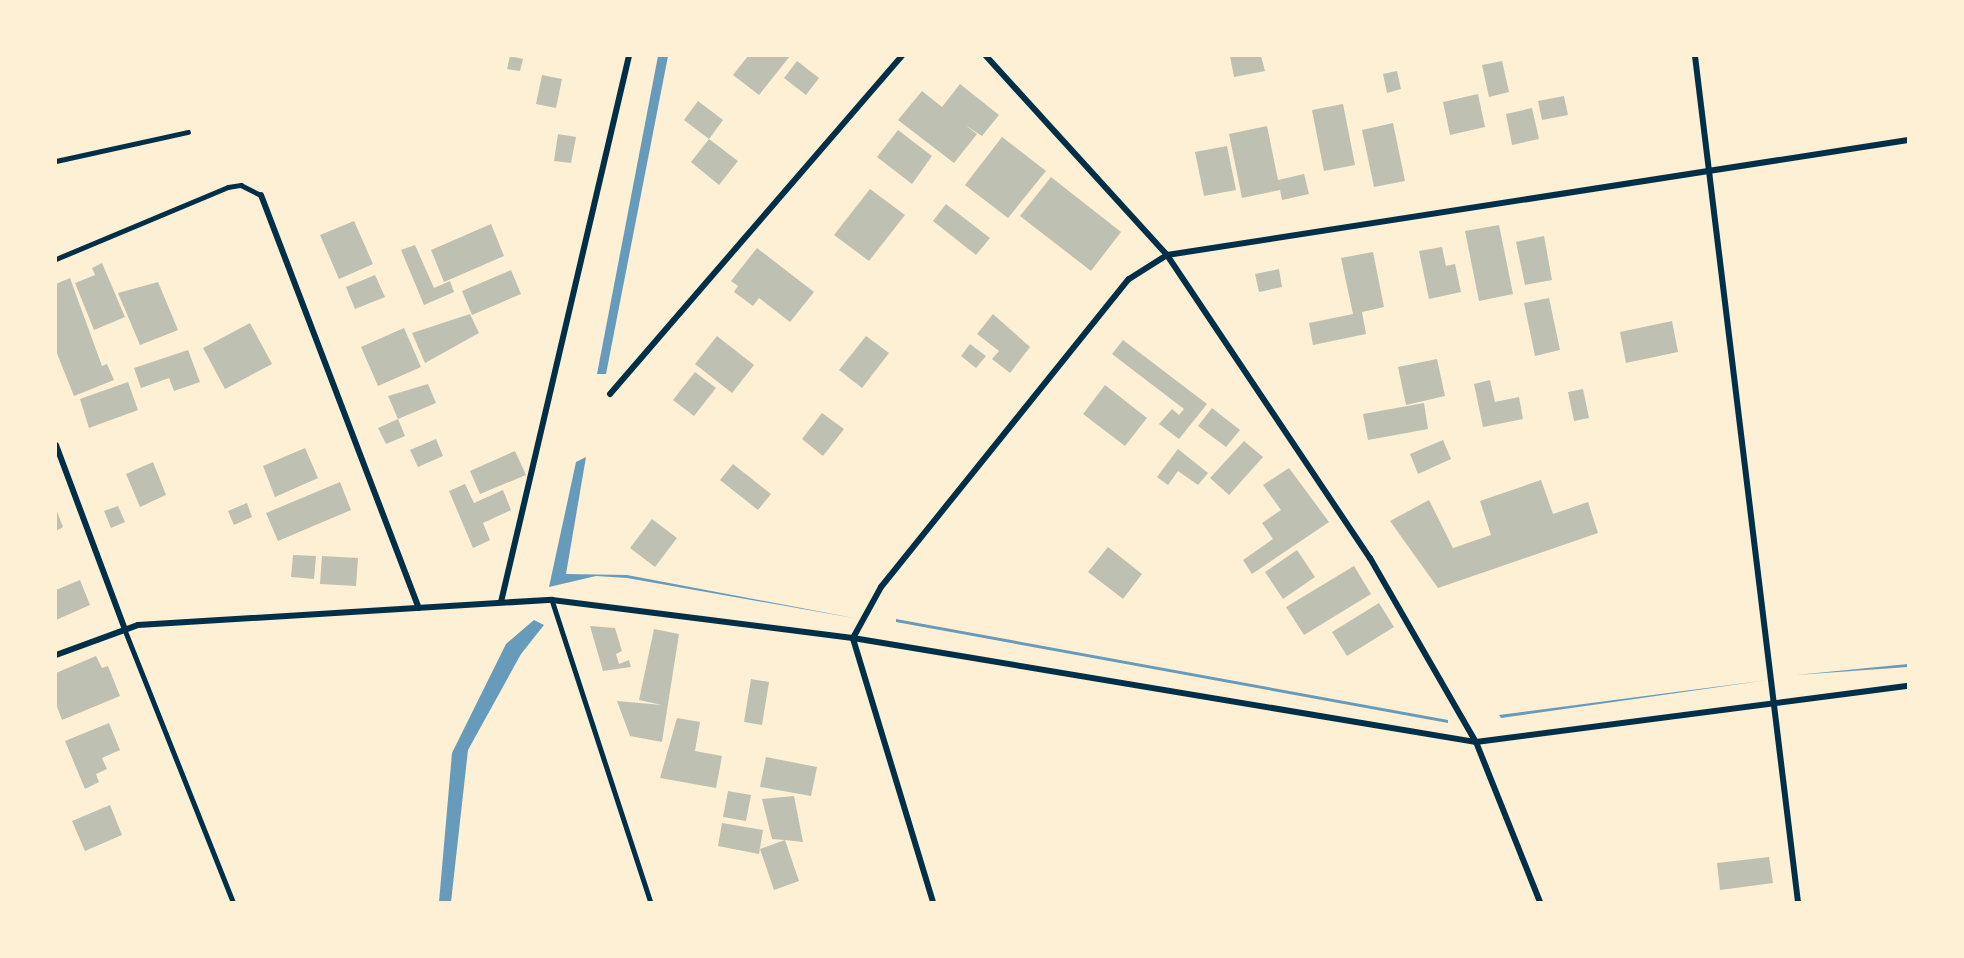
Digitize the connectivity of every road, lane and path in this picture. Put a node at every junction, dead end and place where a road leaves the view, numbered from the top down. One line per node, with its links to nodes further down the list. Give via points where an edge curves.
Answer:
1 (628, 56): 15 (street)
2 (902, 56): 12 (street)
3 (986, 56): 10 (street)
4 (1695, 56): 8 (street)
5 (188, 132): 7 (lane)
6 (1908, 140): 8 (street)
7 (56, 161)
8 (1710, 173): 10 (street); 21 (street)
9 (261, 195): 11 (lane, via 241,185 228,187); 16 (street)
10 (1167, 255): 18 (street, via 1129,279 881,587); 22 (street, via 1370,558)
11 (56, 259)
12 (610, 394)
13 (56, 445): 17 (street)
14 (552, 600): 15 (street); 18 (street); 24 (lane)
15 (501, 602): 16 (street)
16 (419, 608): 17 (street, via 138,625)
17 (125, 630): 19 (street); 23 (lane)
18 (853, 638): 22 (street); 25 (street)
19 (56, 655)
20 (1908, 686): 21 (street)
21 (1771, 701): 22 (street); 27 (street)
22 (1476, 742): 26 (street)
23 (232, 903)
24 (651, 903)
25 (933, 903)
26 (1540, 903)
27 (1798, 903)

